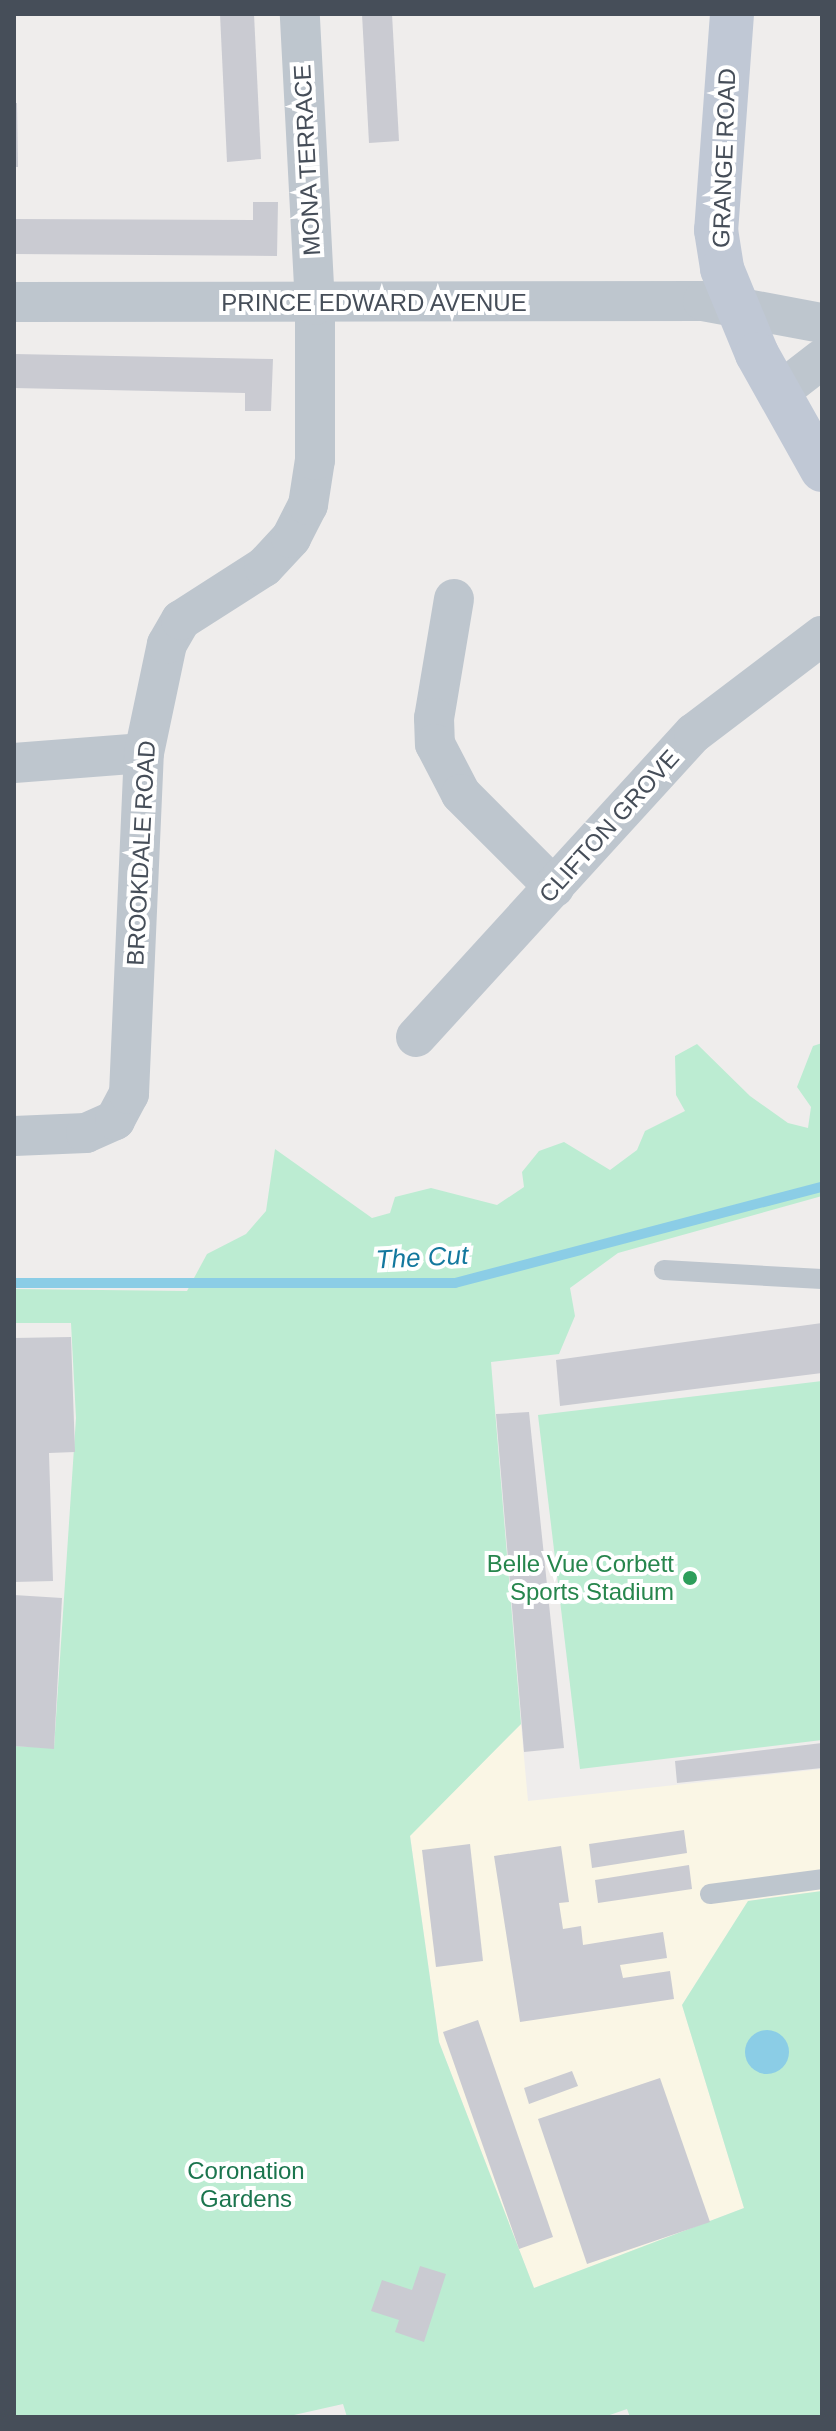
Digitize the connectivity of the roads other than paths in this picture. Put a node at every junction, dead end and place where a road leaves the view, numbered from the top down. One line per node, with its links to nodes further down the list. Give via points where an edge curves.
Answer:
1 (300, 14): 4 (street, MONA TERRACE)
2 (732, 14): 5 (main road, GRANGE ROAD, via 716,230)
3 (14, 302): 4 (street, PRINCE EDWARD AVENUE)
4 (315, 305): 5 (street, PRINCE EDWARD AVENUE, via 703,301); 12 (street, BROOKDALE ROAD, via 315,460 308,505 291,538 264,567 181,620 167,644)
5 (733, 306): 6 (street, PRINCE EDWARD AVENUE); 8 (main road, GRANGE ROAD)
6 (822, 323)
7 (822, 359): 8 (street)
8 (778, 393): 9 (main road, GRANGE ROAD)
9 (822, 470)
10 (454, 599): 14 (street, via 434,718 435,744 461,794)
11 (822, 636): 14 (street, CLIFTON GROVE, via 694,733)
12 (144, 753): 13 (street); 16 (street, BROOKDALE ROAD, via 129,1094 115,1120 86,1133)
13 (14, 763)
14 (554, 887): 15 (street, CLIFTON GROVE)
15 (416, 1037)
16 (14, 1136)
17 (664, 1270): 18 (lane)
18 (822, 1279)
19 (822, 1879): 20 (lane)
20 (710, 1894)

